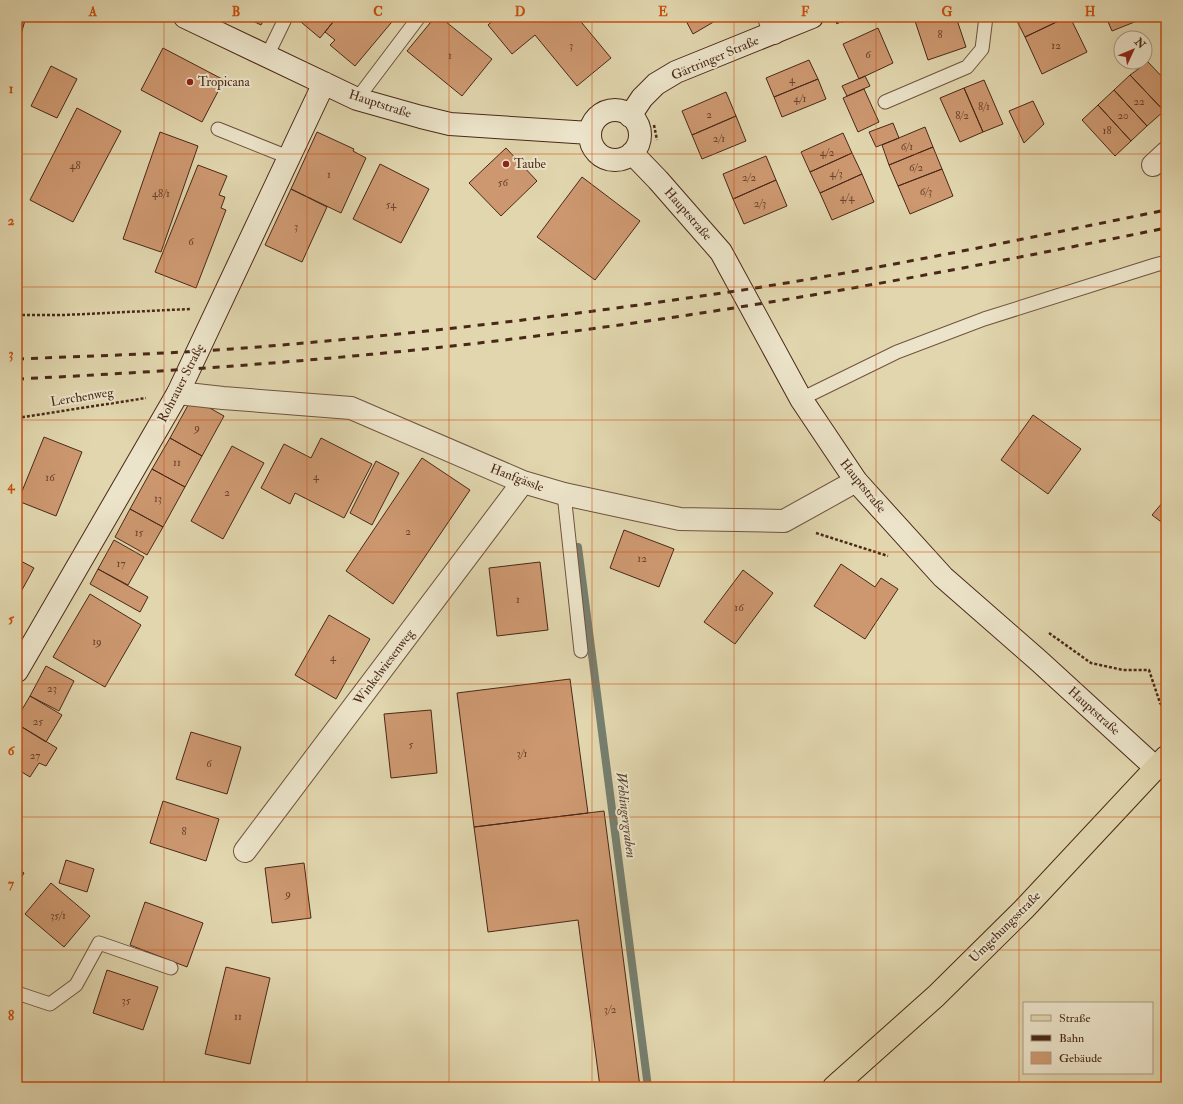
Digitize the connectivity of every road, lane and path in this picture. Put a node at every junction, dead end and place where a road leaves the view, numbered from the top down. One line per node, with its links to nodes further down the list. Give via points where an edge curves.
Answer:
1 (185, 17): 9 (street, Hauptstraße)
2 (286, 17): 9 (lane)
3 (419, 17): 11 (lane)
4 (812, 17): 8 (street, Gärtringer Straße)
5 (855, 17): 7 (path)
6 (986, 17): 12 (lane, via 982,49 967,67)
7 (837, 23)
8 (771, 25): 13 (street, Gärtringer Straße, via 656,84 642,98)
9 (267, 56): 10 (street, Hauptstraße)
10 (324, 83): 11 (street, Hauptstraße); 19 (street, Rohrauer Straße)
11 (357, 99): 16 (street, Hauptstraße, via 450,124)
12 (885, 102)
13 (630, 116): 16 (street, via 612,110 604,113 592,125); 18 (street, via 638,127 640,136)
14 (654, 124): 17 (path)
15 (218, 129): 19 (lane)
16 (590, 133): 18 (street, via 594,148 606,158 621,159)
17 (657, 144)
18 (632, 153): 25 (street, Hauptstraße, via 721,252)
19 (288, 157): 21 (street, Rohrauer Straße)
20 (1166, 262): 25 (lane, via 984,320 897,352)
21 (218, 307): 22 (path); 23 (street, Rohrauer Straße)
22 (17, 315)
23 (178, 392): 28 (street, Hanfgässle, via 351,408); 34 (street, Rohrauer Straße)
24 (151, 397): 26 (path, Lerchenweg)
25 (802, 399): 27 (street, Hauptstraße)
26 (17, 418)
27 (856, 481): 30 (street); 36 (street, Hauptstraße, via 943,577)
28 (524, 482): 29 (street, Hanfgässle); 37 (street, Winkelwiesenweg)
29 (564, 494): 30 (street, Hanfgässle, via 680,519); 33 (lane)
30 (784, 521): 31 (path)
31 (894, 558)
32 (1044, 629): 35 (path, via 1091,663 1122,670 1149,670 1160,703)
33 (581, 651)
34 (17, 671)
35 (1166, 709)
36 (1161, 762): 40 (main road, Umgehungsstraße, via 1024,909 936,996)
37 (245, 851)
38 (171, 968): 39 (lane, via 99,943 76,985 50,1004)
39 (17, 993)
40 (834, 1087)

